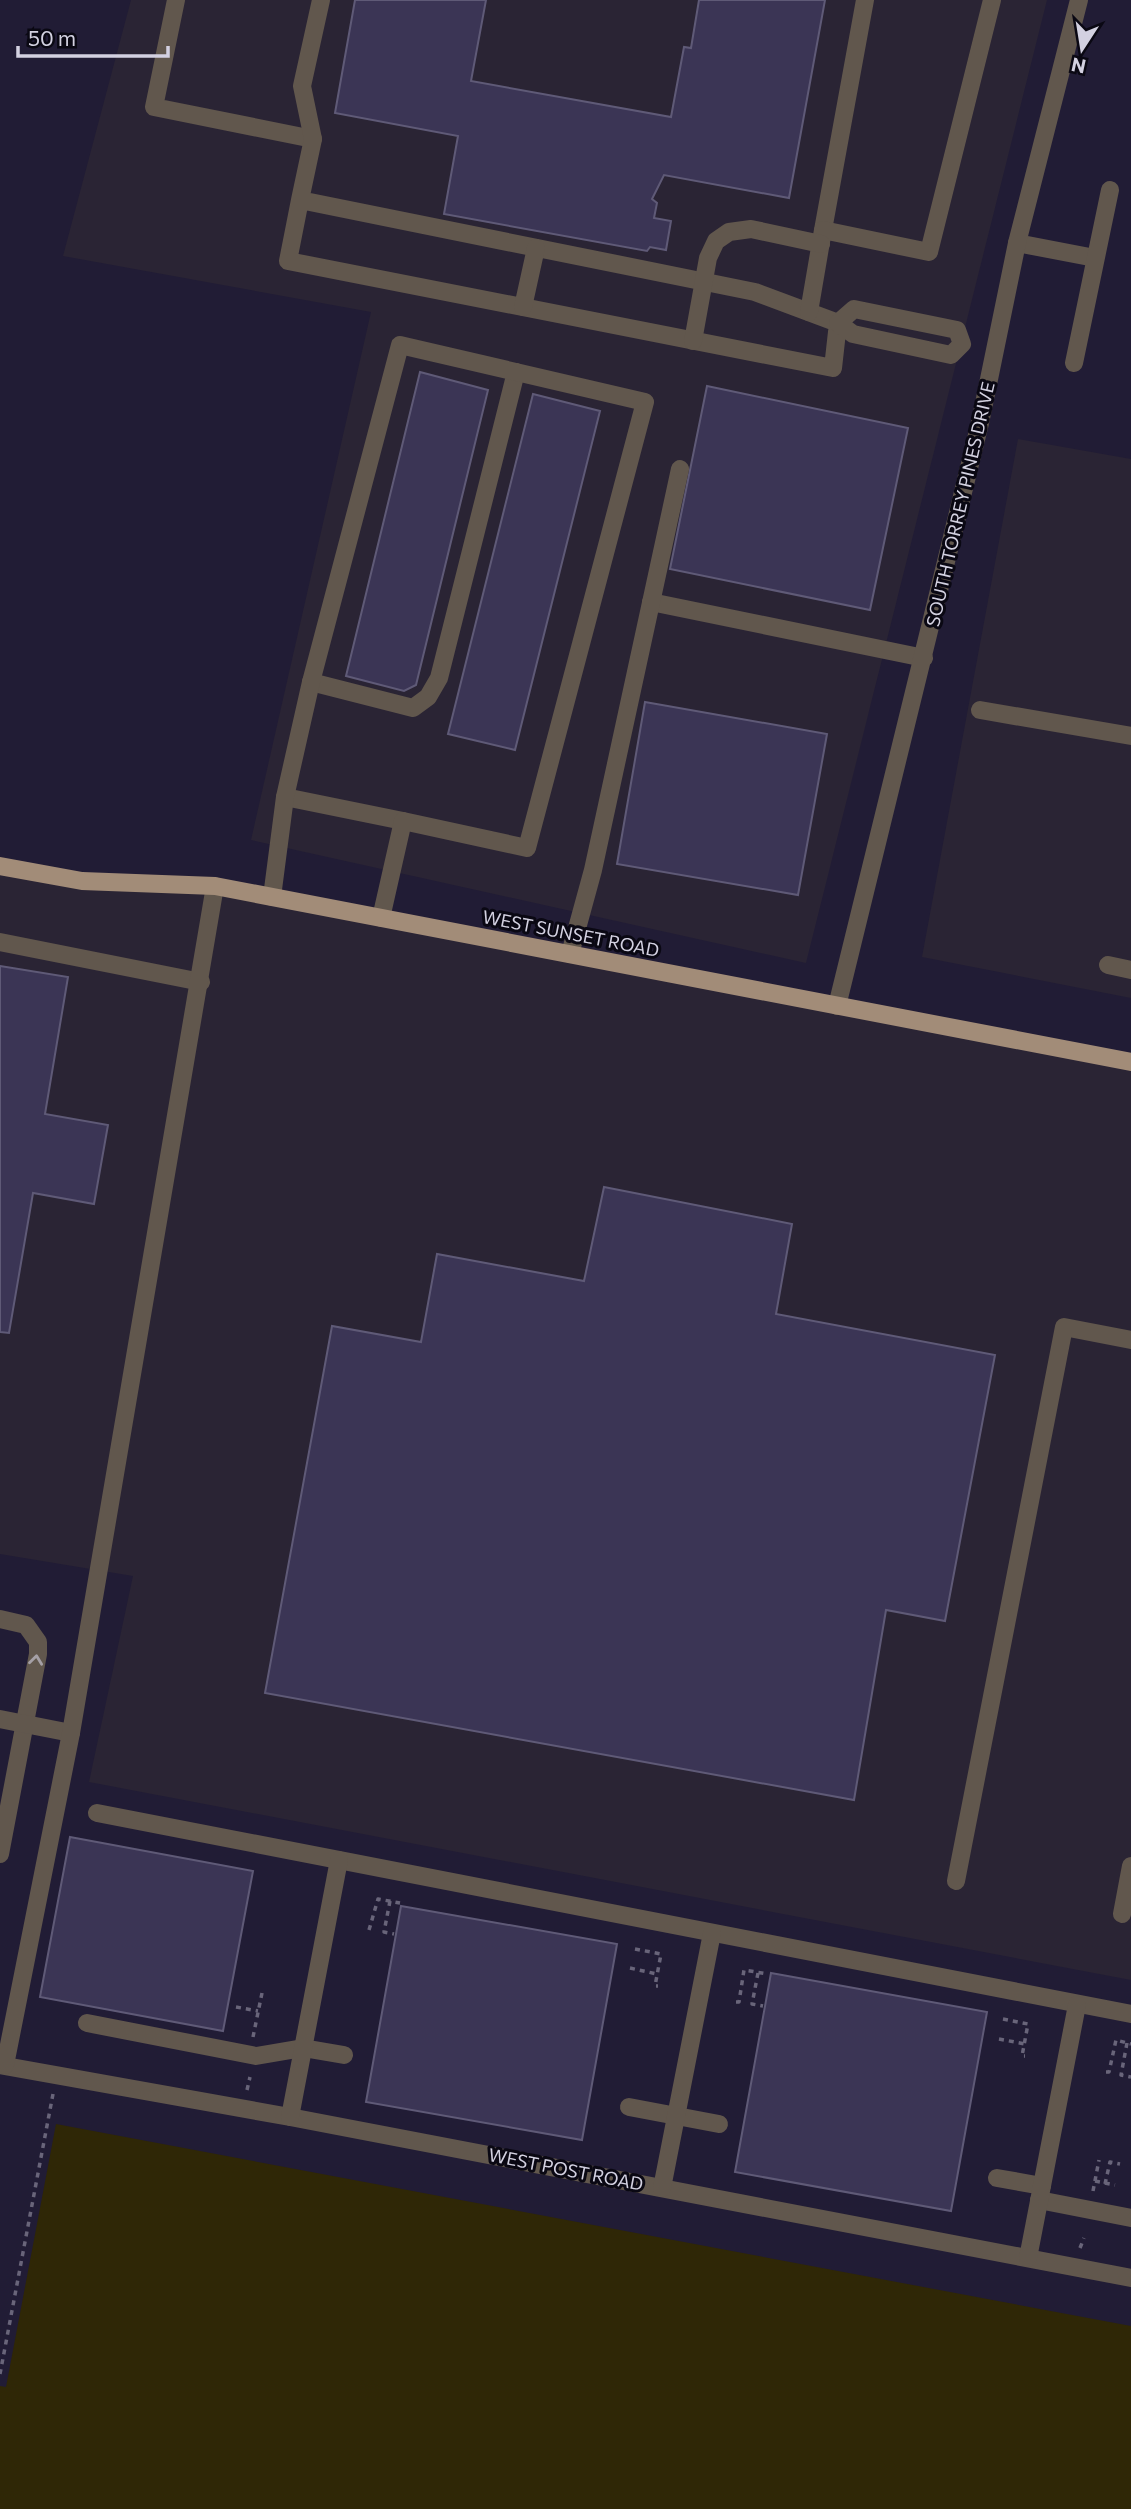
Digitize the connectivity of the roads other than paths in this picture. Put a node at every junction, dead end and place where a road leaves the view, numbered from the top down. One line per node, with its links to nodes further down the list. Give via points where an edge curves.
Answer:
1 (176, 0): 6 (street, via 154,107)
2 (321, 0): 6 (street, via 302,86)
3 (865, 0): 9 (street)
4 (992, 0): 9 (street, via 929,252)
5 (1079, 0): 10 (street, SOUTH TORREY PINES DRIVE)
6 (313, 139): 8 (street)
7 (1110, 190): 12 (street)
8 (300, 200): 11 (street); 14 (street, via 288,261)
9 (822, 237): 13 (street, via 751,229 729,232 716,241 708,258); 15 (street)
10 (1017, 243): 12 (street); 19 (street, SOUTH TORREY PINES DRIVE)
11 (536, 247): 13 (street); 14 (street)
12 (1095, 258): 20 (street)
13 (706, 282): 15 (street, via 755,292); 17 (street)
14 (523, 307): 17 (street)
15 (809, 312): 16 (street)
16 (838, 323): 17 (street, via 833,368); 18 (street, via 853,334 951,355); 18 (street, via 854,309 957,330)
17 (693, 341)
18 (962, 344): 19 (street)
19 (995, 351): 24 (street, SOUTH TORREY PINES DRIVE)
20 (1074, 363)
21 (516, 372): 25 (street, via 439,678 428,698 413,708); 25 (street, via 400,345); 29 (street, via 645,402 527,848)
22 (680, 469): 23 (street)
23 (651, 603): 24 (street); 35 (street, via 593,870)
24 (924, 658): 39 (street, SOUTH TORREY PINES DRIVE)
25 (311, 682): 28 (street)
26 (980, 710): 27 (street)
27 (1131, 736)
28 (285, 797): 29 (street); 32 (street)
29 (404, 821): 33 (street)
30 (0, 866): 31 (main road, WEST SUNSET ROAD, via 82,881)
31 (215, 886): 32 (main road, WEST SUNSET ROAD); 38 (street)
32 (272, 897): 33 (main road, WEST SUNSET ROAD)
33 (381, 918): 35 (main road, WEST SUNSET ROAD)
34 (0, 942): 38 (street)
35 (570, 954): 39 (main road, WEST SUNSET ROAD)
36 (1108, 965): 37 (street)
37 (1131, 970)
38 (201, 982): 45 (street)
39 (837, 1006): 40 (main road, WEST SUNSET ROAD)
40 (1131, 1062)
41 (1131, 1340): 50 (street, via 1063,1327)
42 (0, 1619): 44 (street, one-way to 42, via 38,1642 26,1625)
43 (0, 1719): 44 (street)
44 (25, 1724): 45 (street); 47 (street)
45 (71, 1733): 58 (street)
46 (97, 1813): 48 (street)
47 (0, 1854)
48 (339, 1860): 52 (street); 56 (street)
49 (1131, 1866): 51 (street)
50 (956, 1881)
51 (1122, 1914)
52 (712, 1933): 53 (street); 61 (street)
53 (1077, 2005): 54 (street); 65 (street)
54 (1131, 2014)
55 (88, 2023): 56 (street, via 256,2056)
56 (303, 2048): 57 (street); 60 (street)
57 (344, 2055)
58 (2, 2065): 60 (street, WEST POST ROAD)
59 (629, 2107): 61 (street)
60 (290, 2116): 64 (street, WEST POST ROAD)
61 (676, 2116): 62 (street); 64 (street)
62 (719, 2124)
63 (997, 2178): 65 (street)
64 (662, 2188): 67 (street, WEST POST ROAD)
65 (1041, 2193): 66 (street); 67 (street)
66 (1131, 2218)
67 (1028, 2258): 68 (street, WEST POST ROAD)
68 (1131, 2278)

